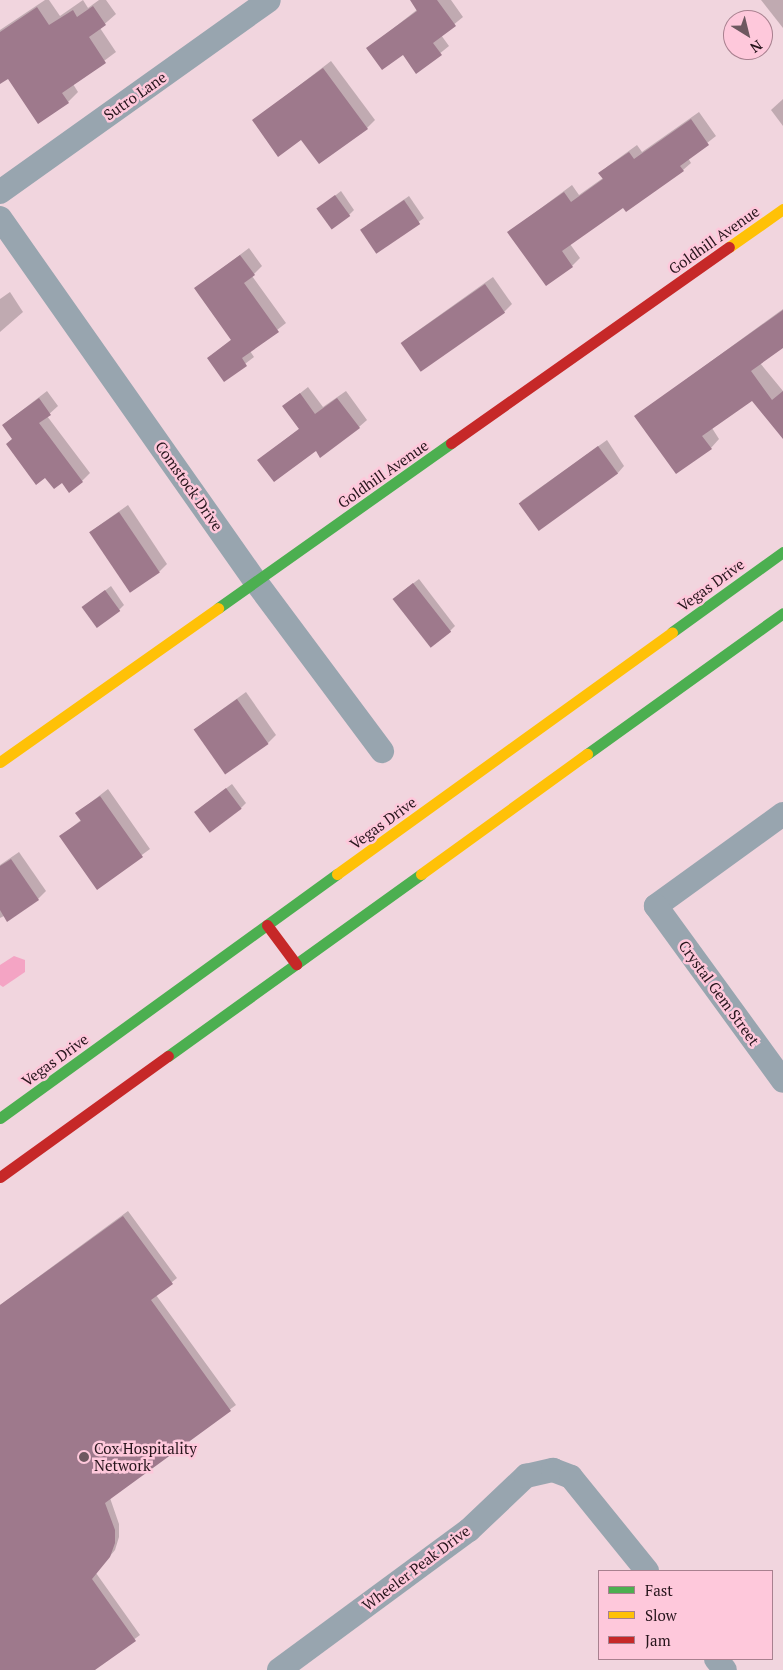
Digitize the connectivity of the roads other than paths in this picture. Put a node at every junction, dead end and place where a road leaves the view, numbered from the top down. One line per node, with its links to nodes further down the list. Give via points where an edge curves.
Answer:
1 (269, 0): 2 (street, Sutro Lane)
2 (0, 192)
3 (783, 209): 6 (main road, Goldhill Avenue)
4 (0, 218): 6 (street, Comstock Drive)
5 (783, 552): 11 (main road, Vegas Drive)
6 (256, 582): 8 (street, Comstock Drive); 9 (main road, Goldhill Avenue)
7 (783, 613): 12 (main road)
8 (382, 751)
9 (0, 762)
10 (783, 814): 13 (street, Crystal Gem Street, via 656,906)
11 (267, 925): 12 (main road); 14 (main road, Vegas Drive)
12 (296, 964): 15 (main road)
13 (783, 1081)
14 (0, 1118)
15 (0, 1177)
16 (645, 1570): 18 (street, Wheeler Peak Drive, via 571,1477 553,1470 526,1476 469,1530)
17 (717, 1660): 19 (street)
18 (279, 1670)
19 (725, 1670)

